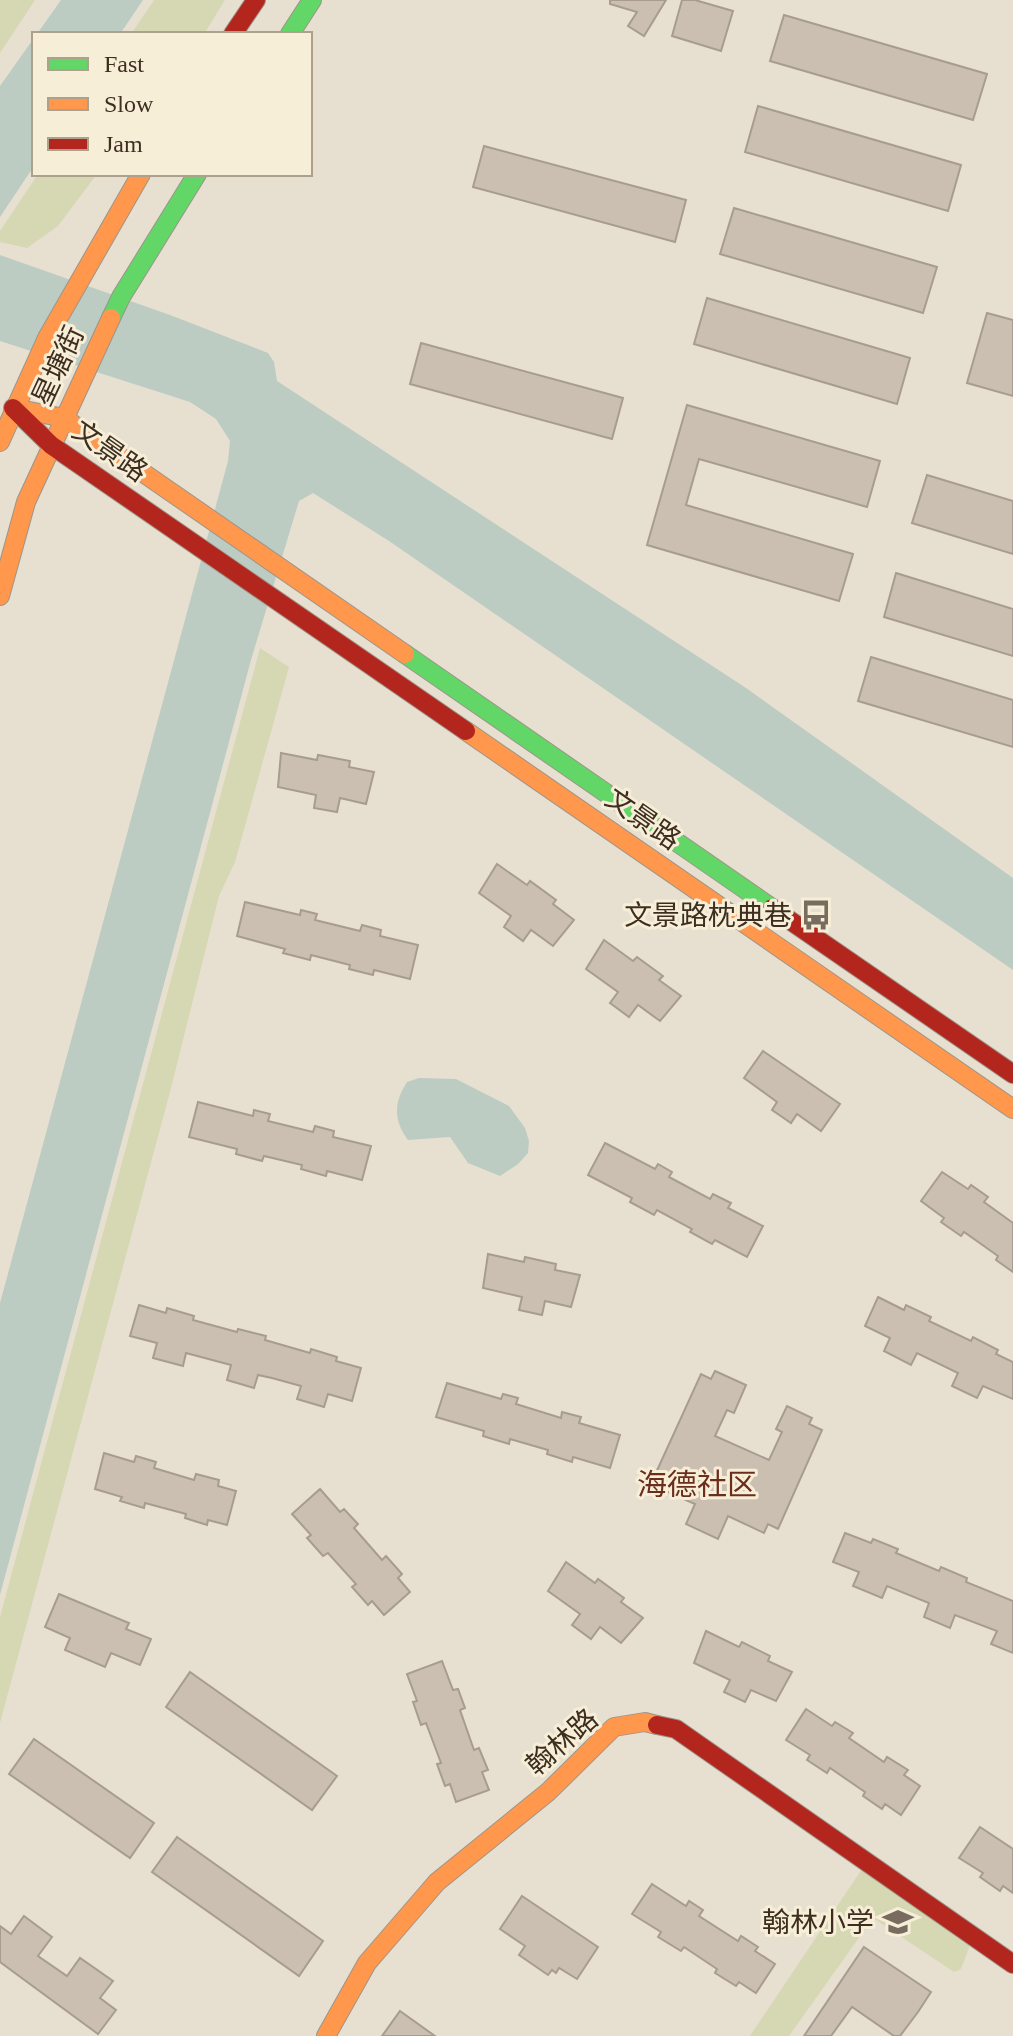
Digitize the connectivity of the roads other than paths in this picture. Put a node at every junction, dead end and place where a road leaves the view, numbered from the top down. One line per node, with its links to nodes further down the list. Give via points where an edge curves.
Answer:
1 (256, 0): 3 (main road)
2 (312, 0): 4 (main road)
3 (234, 32)
4 (291, 32)
5 (140, 176): 7 (main road, 星塘街)
6 (196, 176): 8 (main road, 星塘街, via 121,297)
7 (7, 406): 8 (main road, 文景路); 9 (main road, 星塘街); 10 (main road, 文景路)
8 (64, 418): 10 (main road, 星塘街); 12 (main road, 文景路)
9 (0, 442)
10 (51, 445): 11 (main road, 星塘街, via 26,502); 13 (main road, 文景路)
11 (0, 596)
12 (1013, 1074)
13 (1013, 1109)
14 (1013, 1964): 15 (main road, 翰林路, via 676,1729 645,1722 614,1727 548,1792 437,1882 367,1963)
15 (326, 2036)

